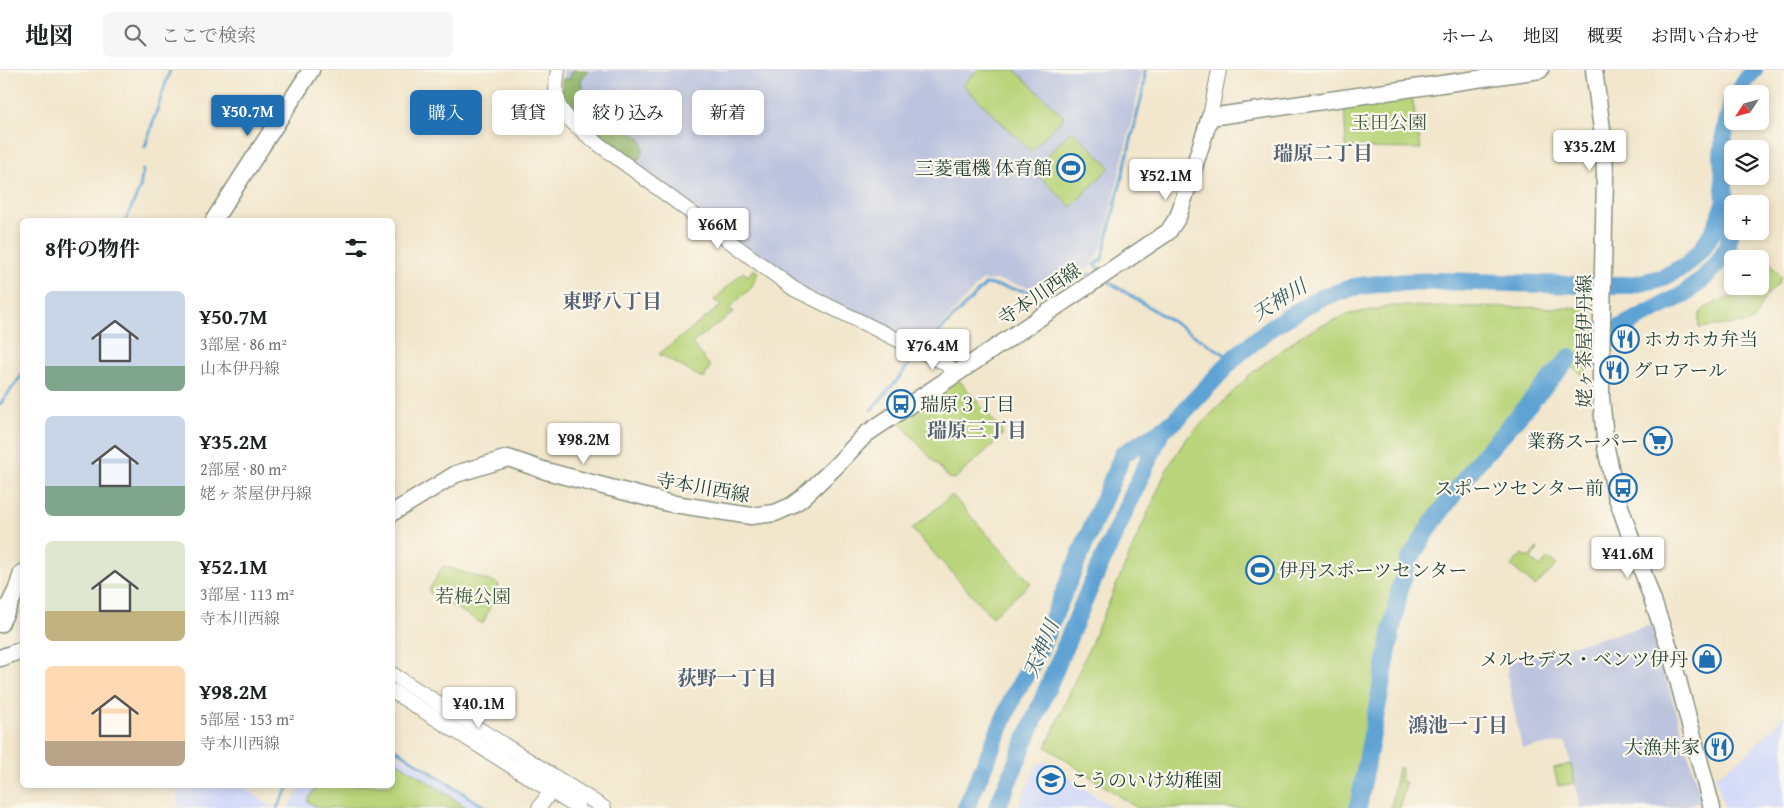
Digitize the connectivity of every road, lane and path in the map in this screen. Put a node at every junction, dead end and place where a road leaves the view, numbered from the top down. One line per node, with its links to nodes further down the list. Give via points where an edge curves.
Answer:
1 (311, 70): 7 (main road)
2 (558, 70): 8 (street, via 555,88 562,113 588,136 794,289 943,362)
3 (1219, 70): 6 (street)
4 (1540, 70): 6 (main road)
5 (1594, 70): 21 (main road, 姥ヶ茶屋伊丹線, via 1605,167 1601,397 1606,448 1616,495 1670,650)
6 (1210, 117): 8 (main road, 寺本川西線, via 1178,217 1162,237)
7 (215, 218)
8 (958, 373): 9 (main road, 寺本川西線, via 866,434 802,498 775,513 743,515 668,503 508,458 456,474)
9 (395, 511)
10 (20, 579): 11 (main road)
11 (0, 624)
12 (20, 651): 13 (main road)
13 (0, 658)
14 (395, 676): 16 (street)
15 (395, 693): 17 (street)
16 (559, 778): 17 (street); 20 (street)
17 (551, 791): 18 (street); 19 (street)
18 (539, 808)
19 (578, 808)
20 (604, 808)
21 (1712, 808)

